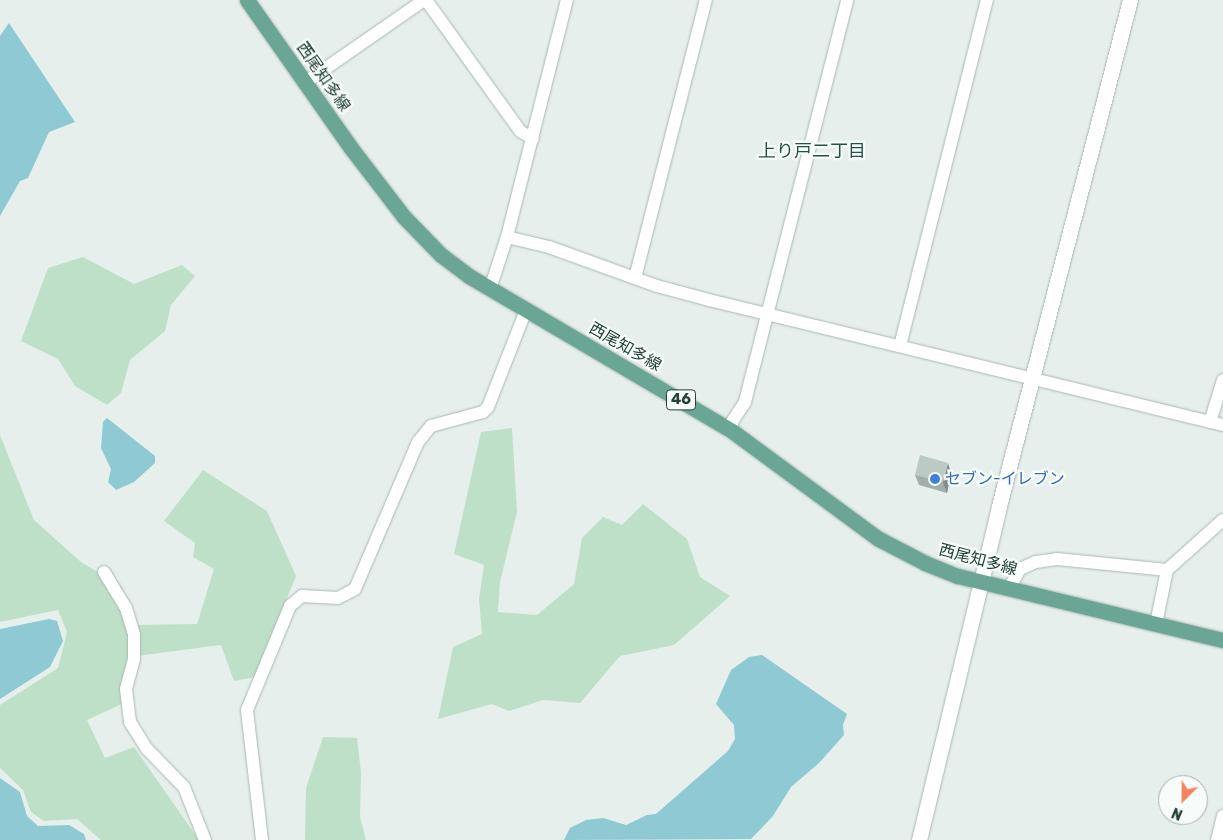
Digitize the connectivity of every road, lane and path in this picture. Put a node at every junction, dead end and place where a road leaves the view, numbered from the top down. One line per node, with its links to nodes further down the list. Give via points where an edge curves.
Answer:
1 (247, 0): 8 (main road, 西尾知多線 / 46)
2 (425, 0): 8 (street); 9 (street, via 520,131)
3 (567, 0): 9 (street)
4 (706, 0): 11 (street)
5 (847, 0): 14 (street)
6 (987, 0): 15 (street)
7 (1130, 0): 16 (street)
8 (306, 82): 12 (main road, 西尾知多線 / 46, via 404,217 441,255)
9 (533, 139): 10 (street)
10 (507, 237): 11 (street, via 549,247); 12 (street)
11 (635, 278): 14 (street)
12 (490, 289): 13 (main road, 西尾知多線 / 46)
13 (526, 310): 20 (main road, 西尾知多線 / 46); 30 (street, via 488,407 483,412 431,426 418,442 355,589 338,598 302,596 290,606 247,710)
14 (768, 314): 15 (street); 20 (street, via 745,402 732,422)
15 (900, 346): 16 (street)
16 (1033, 379): 18 (street); 24 (street)
17 (1223, 380): 18 (street)
18 (1210, 422): 19 (street)
19 (1223, 425)
20 (732, 430): 24 (main road, 西尾知多線 / 46, via 877,538 925,563)
21 (1223, 520): 22 (street)
22 (1167, 570): 25 (street, via 1057,559 1036,562 1020,569); 26 (street)
23 (104, 572): 29 (street, via 126,608 134,635 134,659 126,689 130,722 147,749 184,787)
24 (982, 582): 25 (main road, 西尾知多線 / 46); 31 (street)
25 (1010, 587): 26 (main road, 西尾知多線 / 46)
26 (1156, 624): 27 (main road, 西尾知多線 / 46)
27 (1223, 640)
28 (1223, 816): 32 (street)
29 (205, 840)
30 (262, 840)
31 (919, 840)
32 (1217, 840)

